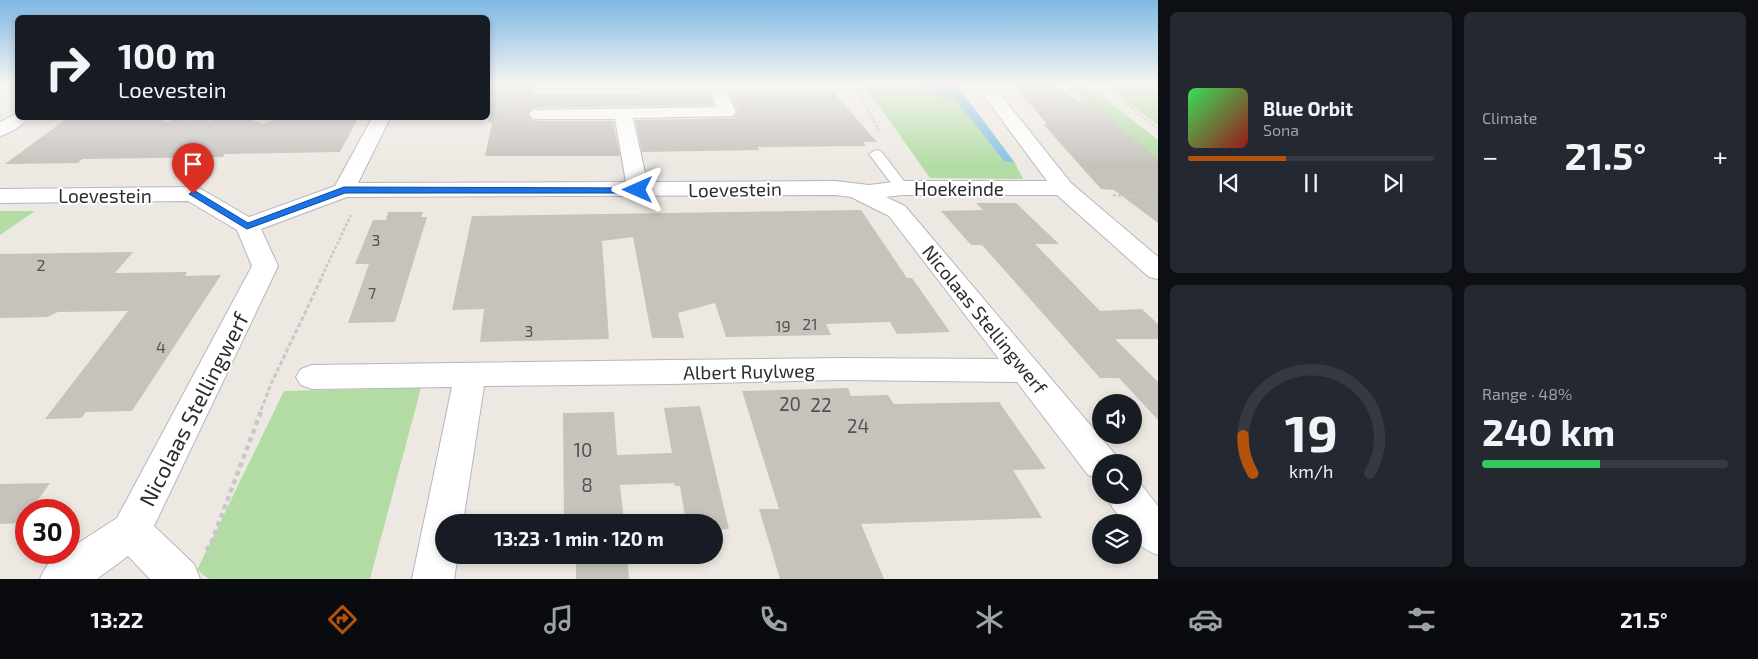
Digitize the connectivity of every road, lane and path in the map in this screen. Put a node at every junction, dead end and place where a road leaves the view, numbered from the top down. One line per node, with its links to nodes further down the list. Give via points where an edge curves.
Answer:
1 (725, 112): 5 (street)
2 (869, 112): 11 (path, via 887,148)
3 (1005, 112): 13 (street)
4 (1137, 112): 9 (path)
5 (624, 113): 6 (street); 15 (street)
6 (538, 114)
7 (16, 120): 10 (street)
8 (380, 120): 14 (street)
9 (1158, 129)
10 (0, 130)
11 (876, 154): 12 (lane)
12 (902, 188): 13 (street, Hoekeinde); 16 (street, Hoekeinde, via 884,192)
13 (1063, 188): 19 (street)
14 (354, 190): 15 (street, Loevestein); 18 (street, Loevestein); 27 (path, via 271,384 210,546)
15 (638, 190): 16 (street, Loevestein, via 835,188)
16 (854, 191): 20 (street, Nicolaas Stellingwerf, via 897,211)
17 (0, 196): 18 (street, Loevestein, via 193,194)
18 (247, 226): 25 (street, Nicolaas Stellingwerf, via 265,266)
19 (1158, 271)
20 (1027, 371): 21 (street, Albert Ruylweg, via 842,369); 23 (street, Nicolaas Stellingwerf)
21 (470, 375): 22 (street, Albert Ruylweg); 29 (street)
22 (312, 377)
23 (1093, 454)
24 (1133, 504): 26 (street)
25 (131, 531): 27 (street); 28 (street)
26 (1158, 536)
27 (178, 578)
28 (61, 579)
29 (433, 579)

